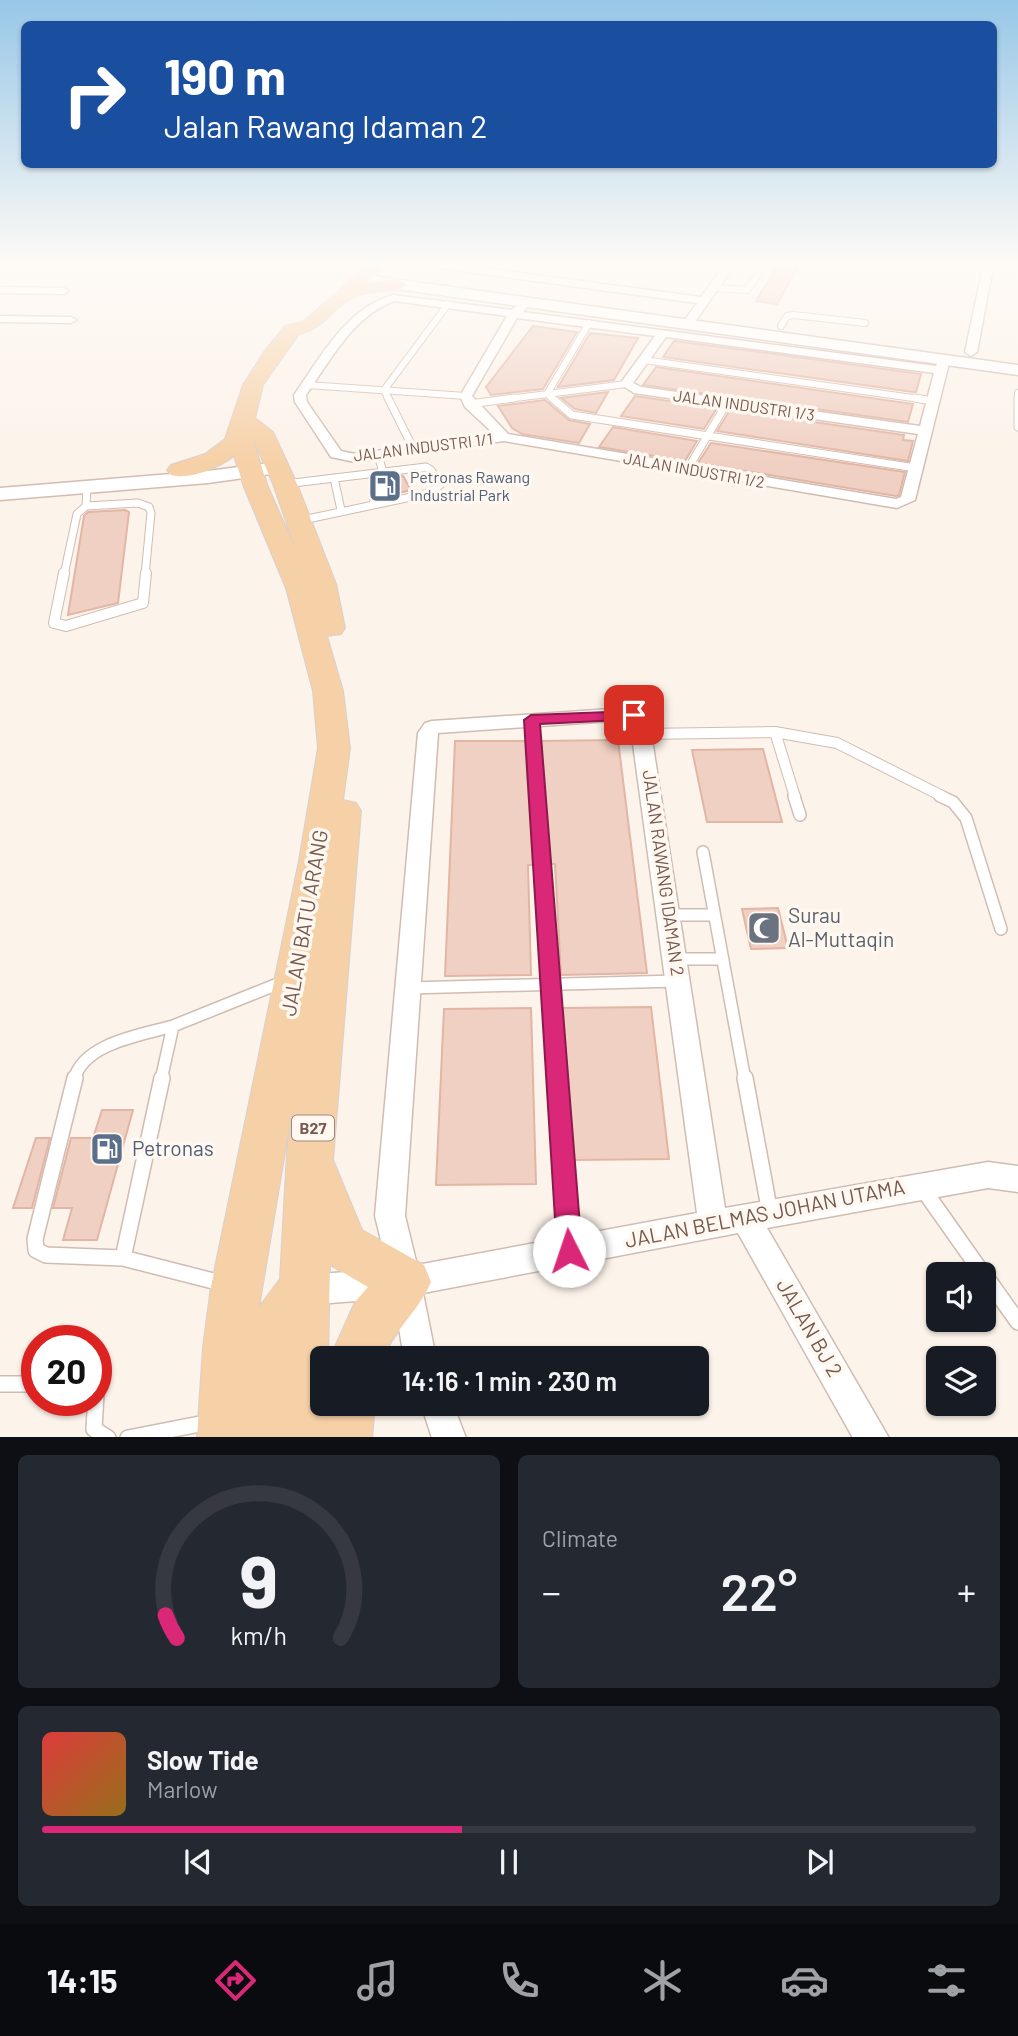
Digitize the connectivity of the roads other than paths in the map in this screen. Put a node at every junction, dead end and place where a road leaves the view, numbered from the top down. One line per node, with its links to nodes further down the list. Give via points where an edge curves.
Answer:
1 (296, 329): 24 (main road, JALAN BATU ARANG / B27, via 253,384)
2 (349, 329): 17 (street)
3 (429, 329): 18 (lane)
4 (508, 329): 21 (street)
5 (585, 329): 20 (lane)
6 (634, 329): 10 (street)
7 (772, 329): 14 (street)
8 (803, 329): 11 (street)
9 (976, 329): 11 (street)
10 (663, 333): 13 (street); 14 (street)
11 (971, 352): 12 (street)
12 (1018, 359)
13 (644, 360): 16 (street); 22 (lane)
14 (942, 365): 15 (street); 22 (street, JALAN INDUSTRI 1/2)
15 (1018, 370)
16 (626, 384): 20 (lane); 23 (street, JALAN INDUSTRI 1/3, via 638,390)
17 (307, 386): 18 (lane); 30 (street, JALAN INDUSTRI 1/1, via 301,402 336,454 355,458)
18 (384, 390): 21 (lane); 29 (lane)
19 (1018, 393): 25 (lane)
20 (547, 394): 21 (lane); 27 (lane, via 572,415)
21 (468, 400): 28 (street)
22 (933, 401): 26 (street, JALAN INDUSTRI 1/2)
23 (727, 403): 26 (street, JALAN INDUSTRI 1/3); 27 (lane)
24 (242, 428): 32 (main road, via 230,450); 37 (main road, JALAN BATU ARANG / B27)
25 (1018, 428)
26 (926, 431): 31 (street, JALAN INDUSTRI 1/2)
27 (707, 436): 31 (lane); 33 (lane)
28 (504, 437): 29 (street, JALAN INDUSTRI 1/1); 33 (street, JALAN INDUSTRI 1/2)
29 (414, 450): 30 (street, JALAN INDUSTRI 1/1)
30 (378, 454): 34 (lane)
31 (916, 468): 33 (street, JALAN INDUSTRI 1/2, via 908,500 897,504)
32 (179, 470): 37 (street); 38 (street)
33 (687, 470)
34 (383, 472): 36 (lane); 41 (lane); 41 (lane, via 426,467 440,485 430,493)
35 (208, 477): 37 (main road); 40 (street)
36 (334, 478): 37 (lane); 42 (lane)
37 (270, 479): 42 (lane); 53 (main road, JALAN BATU ARANG / B27, via 328,691 334,747); 57 (main road, JALAN BATU ARANG / B27, via 322,584 349,745)
38 (0, 482)
39 (0, 494): 40 (street)
40 (87, 496): 40 (lane, via 149,507 143,603 66,626 54,624 77,514)
41 (373, 504): 42 (lane)
42 (341, 510)
43 (531, 720): 45 (street, via 634,715); 54 (lane); 55 (street, via 441,725 428,733)
44 (775, 732): 45 (lane); 46 (lane); 50 (lane, via 837,743 953,802 966,818)
45 (643, 734): 48 (street, JALAN RAWANG IDAMAN 2)
46 (800, 815)
47 (703, 852): 49 (lane)
48 (669, 915): 49 (lane); 52 (street, JALAN RAWANG IDAMAN 2)
49 (714, 915): 51 (lane)
50 (1001, 929)
51 (723, 959): 52 (lane); 60 (lane)
52 (677, 970): 54 (lane); 61 (street, JALAN RAWANG IDAMAN 2)
53 (295, 977): 56 (lane); 66 (main road, JALAN BATU ARANG / B27)
54 (550, 984): 55 (lane); 62 (lane)
55 (408, 988): 65 (street, via 390,1216)
56 (173, 1026): 63 (lane); 63 (lane, via 101,1051 77,1069 35,1239 36,1250 46,1255)
57 (310, 1153): 65 (main road, via 344,1246); 67 (main road, JALAN BATU ARANG / B27)
58 (1018, 1179): 59 (street, JALAN BELMAS JOHAN UTAMA, via 988,1175)
59 (920, 1185): 60 (street, JALAN BELMAS JOHAN UTAMA); 64 (lane)
60 (757, 1216): 61 (street, JALAN BELMAS JOHAN UTAMA); 83 (street, JALAN BJ 2)
61 (713, 1224): 62 (street, JALAN BELMAS JOHAN UTAMA)
62 (569, 1251): 65 (street, JALAN BELMAS JOHAN UTAMA)
63 (122, 1258): 66 (lane)
64 (975, 1262)
65 (406, 1282): 67 (street, JALAN BELMAS JOHAN UTAMA); 70 (main road, via 373,1320); 71 (street)
66 (236, 1287): 77 (main road, JALAN BATU ARANG / B27)
67 (304, 1290): 77 (main road, via 281,1317); 80 (main road, JALAN BATU ARANG / B27)
68 (996, 1292): 69 (lane)
69 (1018, 1322)
70 (361, 1346)
71 (418, 1346)
72 (0, 1384): 73 (lane)
73 (21, 1384)
74 (95, 1416): 78 (lane, via 94,1429)
75 (347, 1416): 81 (main road)
76 (441, 1416): 82 (street)
77 (234, 1431): 79 (lane)
78 (108, 1437)
79 (128, 1437)
80 (299, 1437)
81 (344, 1437)
82 (449, 1437)
83 (872, 1437)

